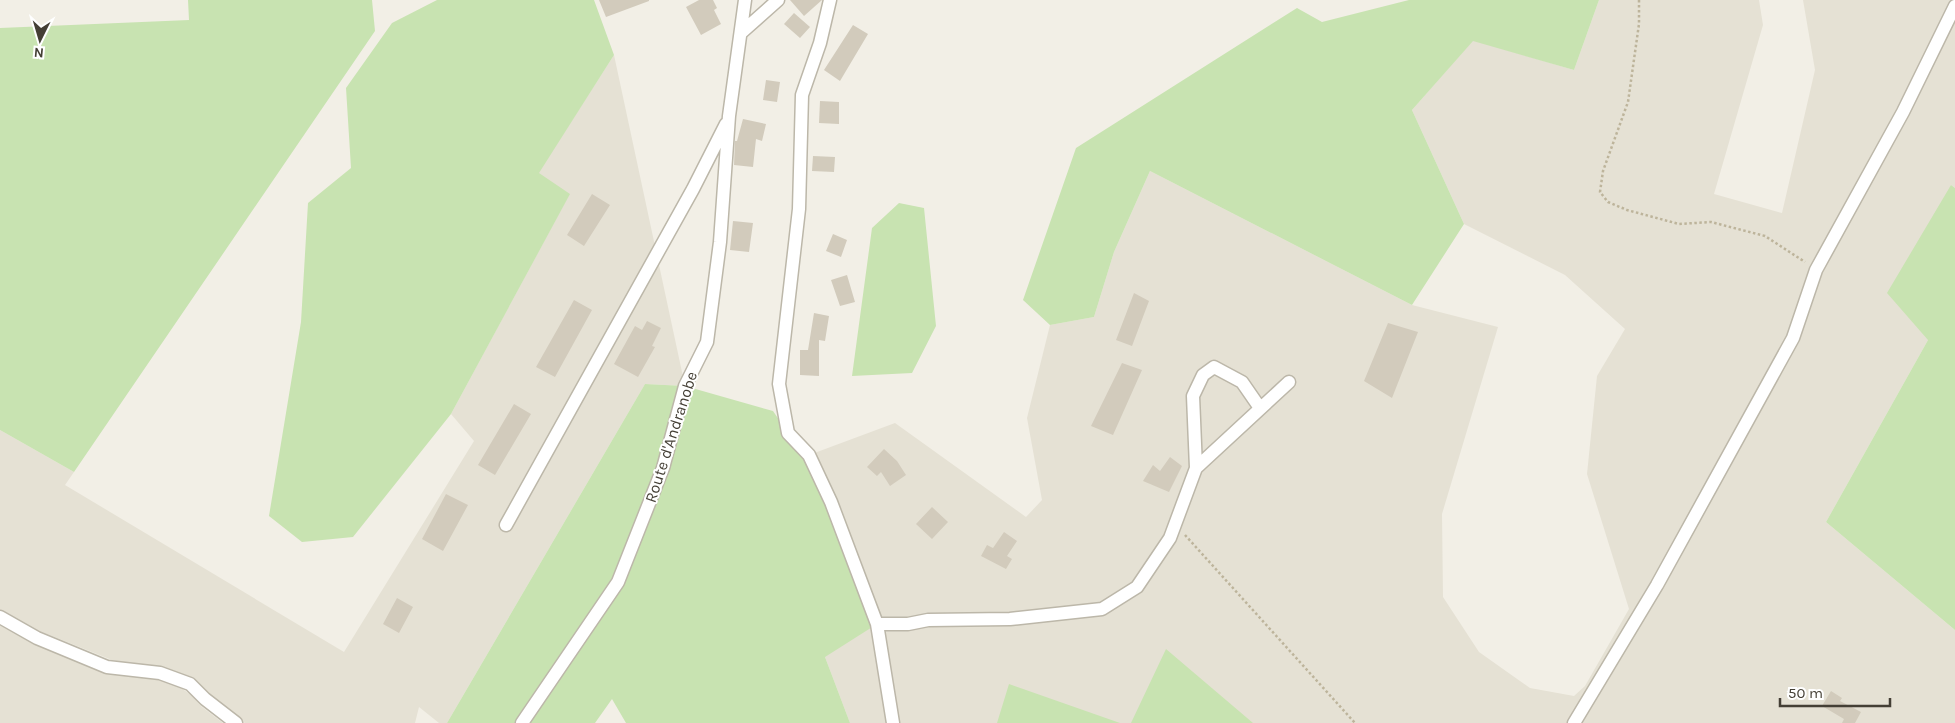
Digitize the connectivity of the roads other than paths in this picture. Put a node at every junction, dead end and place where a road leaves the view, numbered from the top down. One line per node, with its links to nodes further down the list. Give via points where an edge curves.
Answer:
1 (745, 0): 5 (street, Route d'Andranobe)
2 (778, 0): 5 (street)
3 (830, 0): 12 (street, via 820,43 802,95 799,209 780,384 788,433 809,455 820,478)
4 (1955, 6): 16 (street, via 1903,112 1816,270 1793,338 1657,585)
5 (742, 32): 6 (street, Route d'Andranobe)
6 (729, 116): 10 (street, via 693,189); 14 (street, Route d'Andranobe, via 720,242 707,342 685,386 663,468 618,582)
7 (1289, 382): 8 (street)
8 (1260, 408): 9 (street); 9 (street, via 1242,382 1214,367 1203,375 1194,396)
9 (1196, 468): 12 (street, via 1170,538 1137,587 1102,609 1010,619)
10 (506, 525)
11 (0, 617): 13 (street, via 37,638 107,667 160,673 190,684)
12 (877, 624): 15 (street)
13 (236, 723)
14 (522, 723)
15 (893, 723)
16 (1574, 723)

